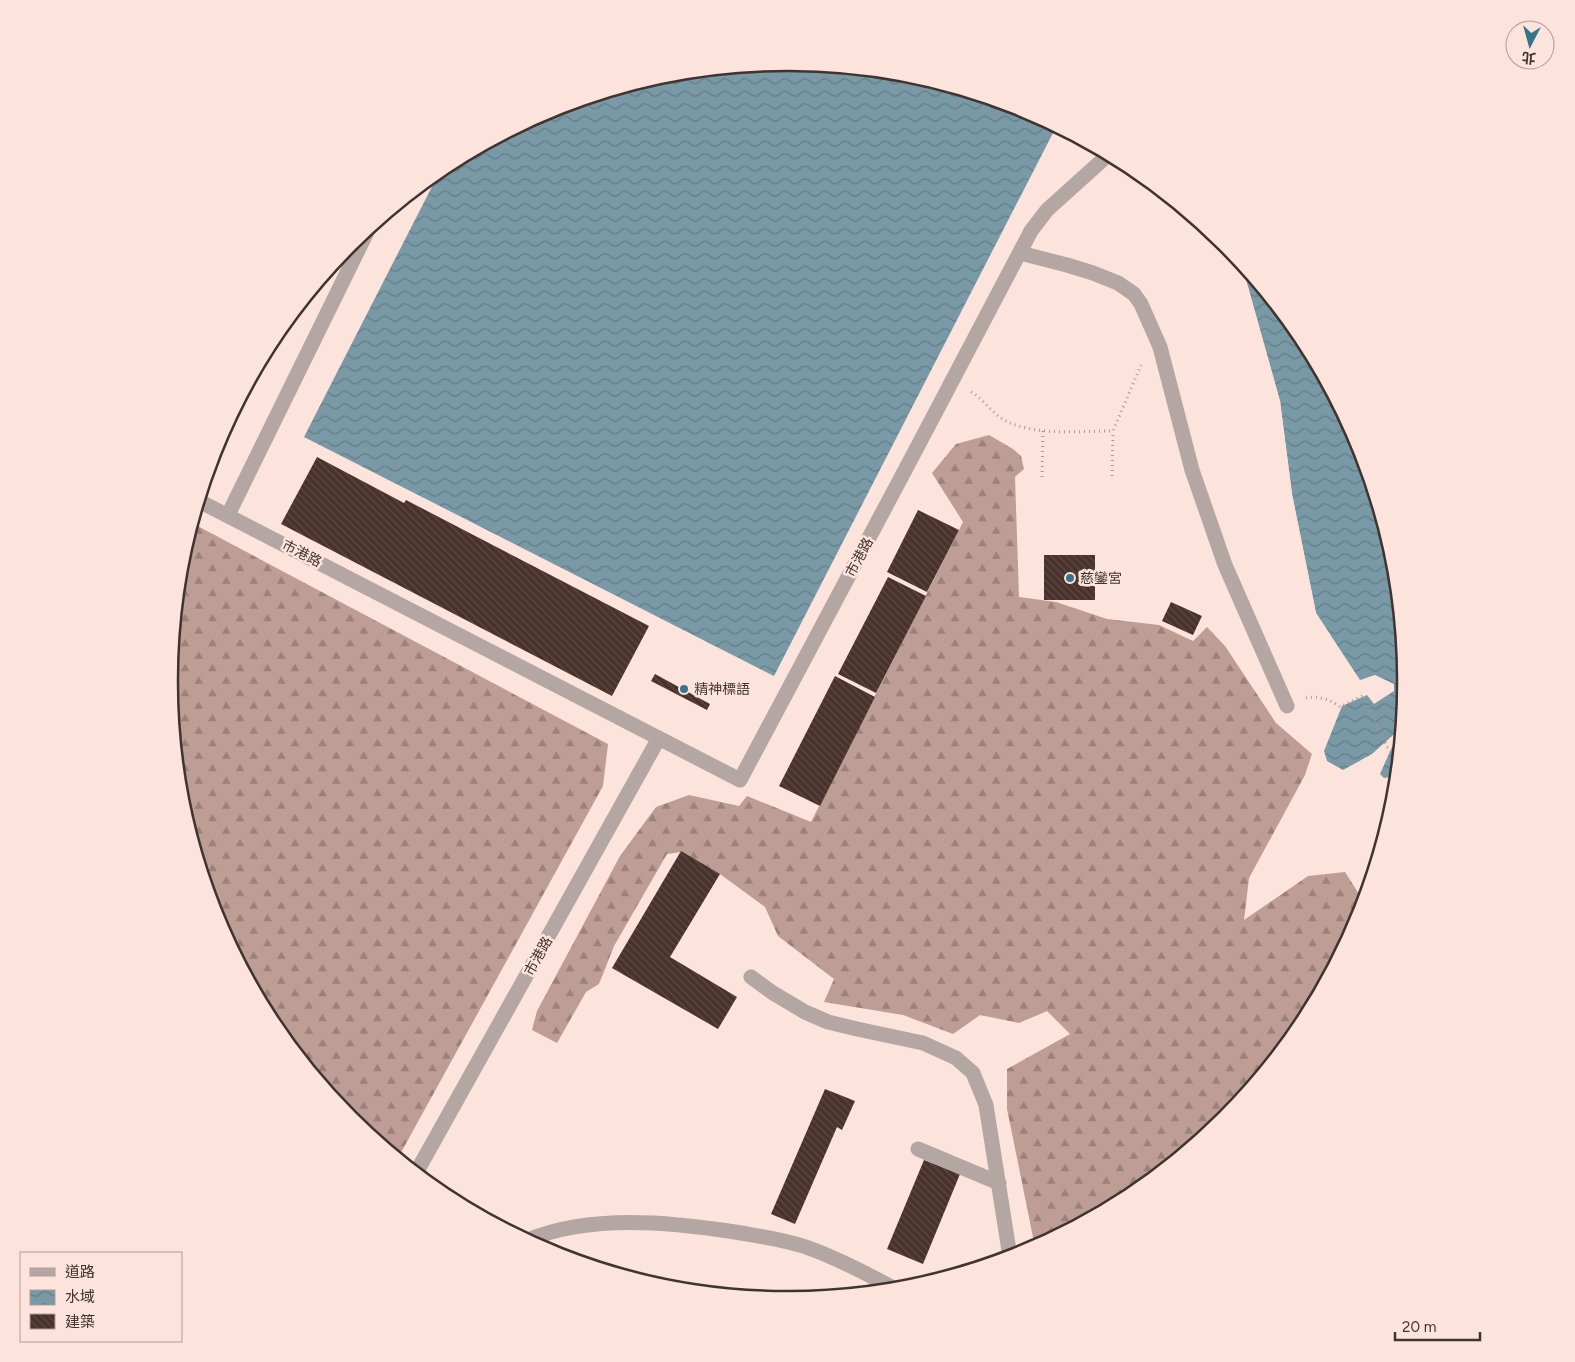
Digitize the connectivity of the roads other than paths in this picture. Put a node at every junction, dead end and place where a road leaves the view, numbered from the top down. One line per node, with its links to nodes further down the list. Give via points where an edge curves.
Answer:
1 (1103, 160): 3 (street, 市港路, via 1047,210)
2 (360, 246): 5 (street)
3 (1020, 253): 6 (street, via 1118,282 1141,304 1160,347 1192,470 1225,565); 7 (street, 市港路, via 740,780)
4 (205, 504): 5 (street, 市港路)
5 (228, 515): 7 (street, 市港路)
6 (1287, 706)
7 (659, 738): 10 (street, 市港路)
8 (751, 977): 11 (street, via 805,1012 828,1022 923,1044 956,1058 972,1073 986,1106)
9 (918, 1148): 11 (street)
10 (419, 1167)
11 (999, 1183): 13 (street)
12 (537, 1237): 14 (street, via 559,1229 588,1225 642,1223 695,1226 804,1246)
13 (1009, 1249)
14 (884, 1283)

